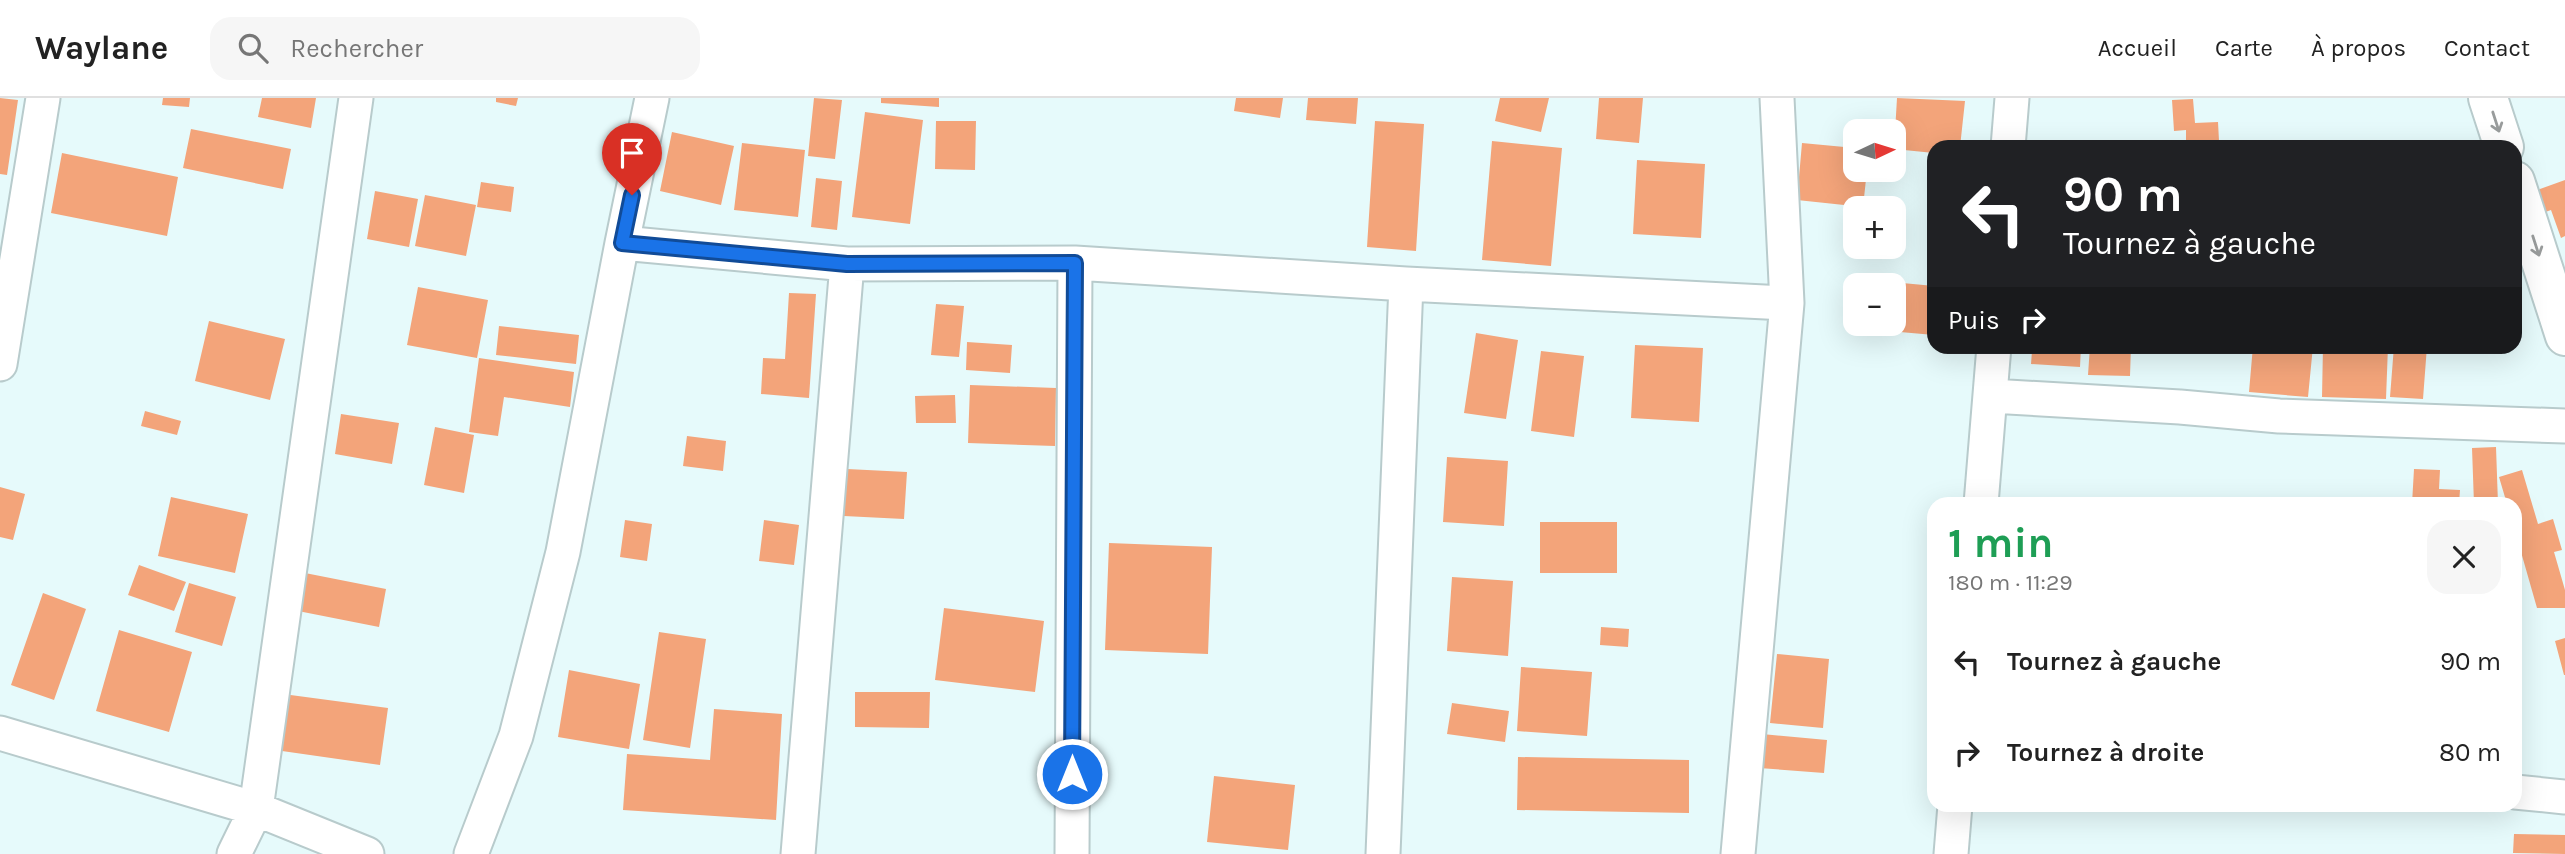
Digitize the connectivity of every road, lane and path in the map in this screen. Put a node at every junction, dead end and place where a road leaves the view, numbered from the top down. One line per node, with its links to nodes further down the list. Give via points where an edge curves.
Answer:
1 (43, 98): 17 (street)
2 (356, 98): 24 (street)
3 (652, 98): 10 (street)
4 (1777, 98): 14 (street)
5 (2012, 98): 7 (street)
6 (2488, 98): 8 (main road, one-way to 8)
7 (2009, 140)
8 (2502, 140)
9 (2522, 203): 15 (main road, one-way to 15)
10 (622, 243): 12 (street); 28 (street, via 564,552 516,736)
11 (1075, 263): 12 (street); 13 (street); 30 (street)
12 (847, 264): 29 (street)
13 (1406, 284): 14 (street); 31 (street)
14 (1787, 303): 32 (street)
15 (2565, 336)
16 (1994, 354): 18 (street)
17 (0, 364)
18 (1991, 396): 19 (street, via 2279,416); 20 (street)
19 (2565, 426)
20 (1982, 497)
21 (0, 733): 24 (street)
22 (2522, 793): 23 (street)
23 (2565, 797)
24 (256, 808): 26 (street); 27 (street)
25 (1954, 812): 33 (street)
26 (234, 854)
27 (367, 854)
28 (471, 854)
29 (798, 854)
30 (1072, 854)
31 (1383, 854)
32 (1738, 854)
33 (1951, 854)

